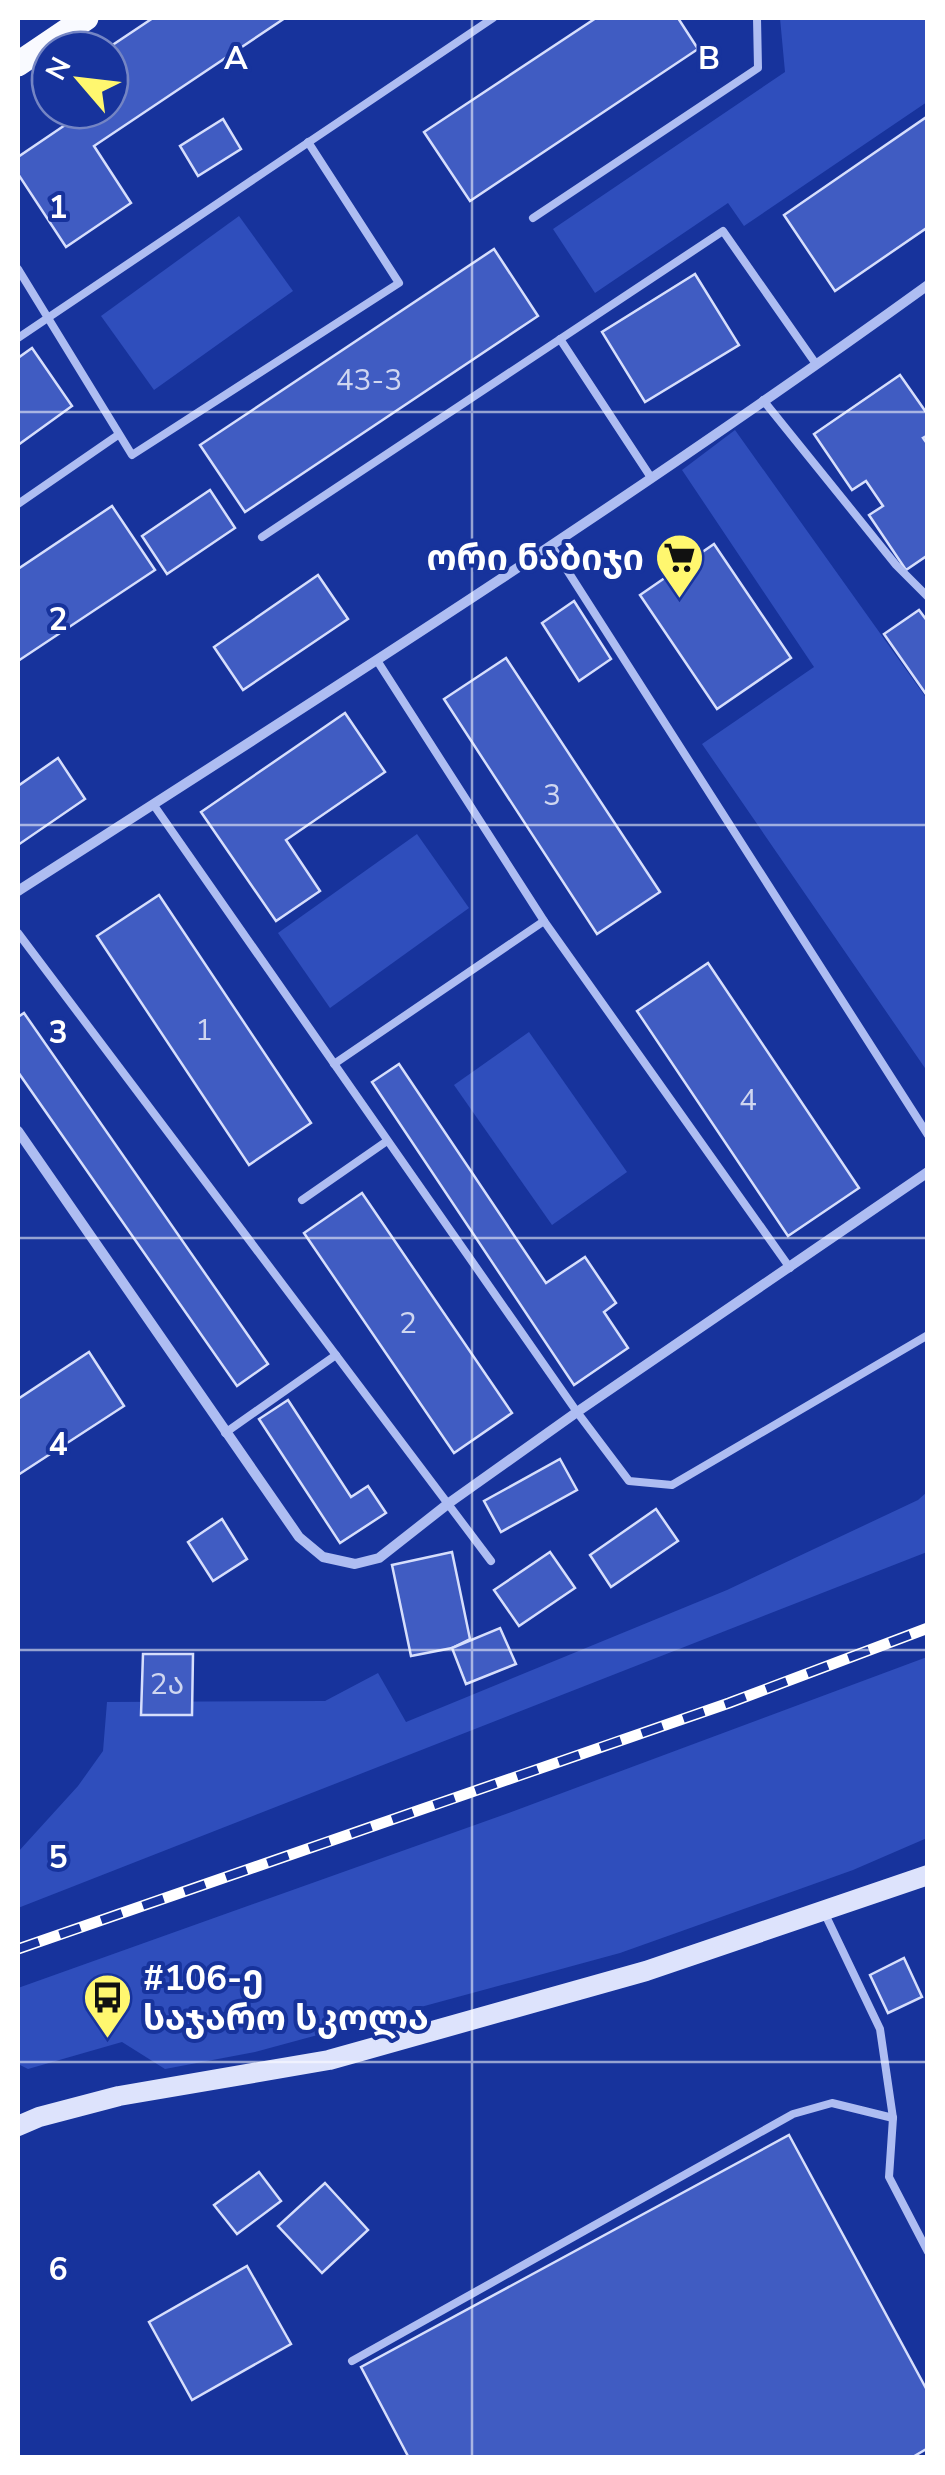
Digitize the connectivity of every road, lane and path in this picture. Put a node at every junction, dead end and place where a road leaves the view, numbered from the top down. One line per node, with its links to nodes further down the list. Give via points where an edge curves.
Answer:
1 (86, 18): 4 (main road)
2 (492, 18): 5 (lane)
3 (757, 18): 6 (lane, via 758,68)
4 (18, 64)
5 (308, 142): 9 (lane); 14 (lane, via 399,283 132,455)
6 (532, 218)
7 (18, 269): 9 (lane)
8 (928, 285): 12 (street)
9 (47, 318): 10 (lane); 14 (lane)
10 (18, 338)
11 (560, 338): 12 (lane, via 723,231); 15 (lane); 17 (lane)
12 (816, 364): 13 (street)
13 (762, 400): 15 (street); 19 (lane)
14 (118, 434): 16 (lane)
15 (650, 476): 18 (street)
16 (18, 504)
17 (262, 537)
18 (550, 544): 20 (street); 27 (lane)
19 (928, 597)
20 (378, 662): 21 (street); 23 (lane)
21 (153, 804): 22 (street); 25 (lane)
22 (18, 892)
23 (544, 921): 25 (lane); 31 (lane)
24 (18, 933): 33 (lane)
25 (334, 1064): 28 (lane)
26 (18, 1130): 35 (street)
27 (928, 1136)
28 (387, 1140): 30 (lane); 34 (lane)
29 (928, 1172): 31 (street)
30 (302, 1200)
31 (790, 1268): 34 (street)
32 (928, 1335): 34 (lane, via 672,1485 629,1481)
33 (336, 1355): 35 (lane); 36 (lane)
34 (577, 1412): 36 (street)
35 (224, 1433): 36 (street, via 299,1537 323,1557 355,1564 379,1558)
36 (449, 1503): 37 (lane)
37 (491, 1561)
38 (928, 1875): 39 (main road)
39 (824, 1912): 40 (lane, via 880,2028); 41 (main road, via 646,1971 329,2060 119,2096)
40 (893, 2118): 42 (lane, via 888,2177); 43 (lane, via 832,2103 792,2114)
41 (18, 2126)
42 (928, 2252)
43 (352, 2361)

